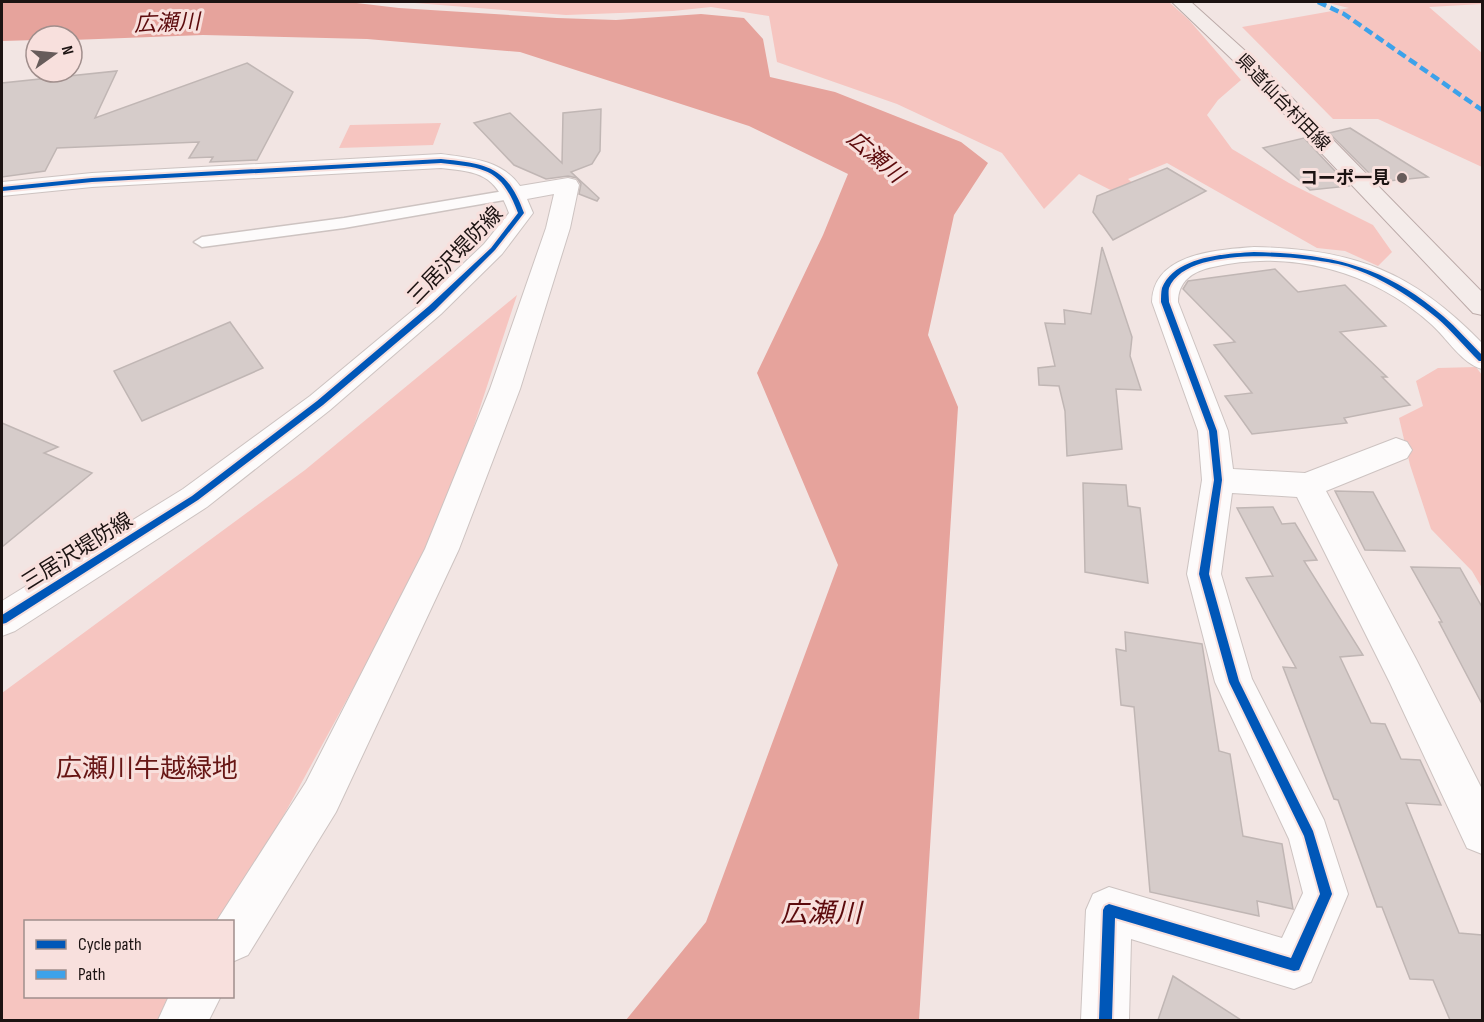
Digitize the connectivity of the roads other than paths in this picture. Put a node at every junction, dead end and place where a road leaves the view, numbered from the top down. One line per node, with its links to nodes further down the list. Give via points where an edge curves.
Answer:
1 (1181, 2): 5 (main road, 県道仙台村田線, via 1245,61)
2 (2, 189): 3 (street, 三居沢堤防線, via 92,180 441,161 483,166 508,183)
3 (516, 195): 4 (lane); 10 (street, 三居沢堤防線, via 521,213 493,249 432,308 320,403 195,498); 12 (street, via 568,185 558,228 505,388 442,549 321,797)
4 (202, 242)
5 (1482, 307)
6 (1482, 359): 8 (street, via 1434,311 1358,267 1306,256 1253,253 1186,268 1166,288 1165,302 1213,431)
7 (1396, 450): 9 (street)
8 (1218, 480): 9 (street); 15 (street, via 1204,574 1234,682 1309,835 1326,894 1294,965 1109,910)
9 (1307, 485): 11 (street)
10 (2, 620)
11 (1482, 832)
12 (234, 936)
13 (196, 998): 14 (street)
14 (182, 1020)
15 (1106, 1020)

